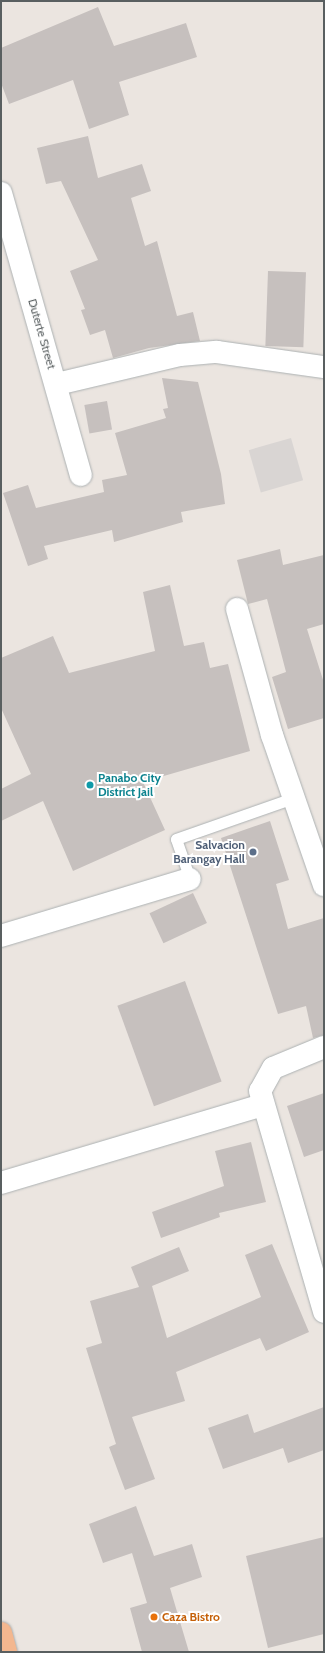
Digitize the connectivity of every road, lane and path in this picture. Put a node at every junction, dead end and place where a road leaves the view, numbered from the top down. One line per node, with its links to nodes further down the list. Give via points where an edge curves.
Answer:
1 (1, 193): 3 (street, Duterte Street)
2 (324, 367): 3 (street, via 216,352 180,355)
3 (57, 384): 4 (street, Duterte Street)
4 (81, 475)
5 (237, 610): 6 (street)
6 (293, 798): 7 (lane, via 176,839); 8 (street)
7 (190, 879): 9 (street)
8 (324, 885)
9 (1, 936)
10 (324, 1047): 11 (street, via 273,1068 264,1079 260,1091)
11 (262, 1105): 12 (street); 13 (street)
12 (1, 1183)
13 (324, 1312)
14 (1, 1633): 15 (highway)
15 (6, 1652)

